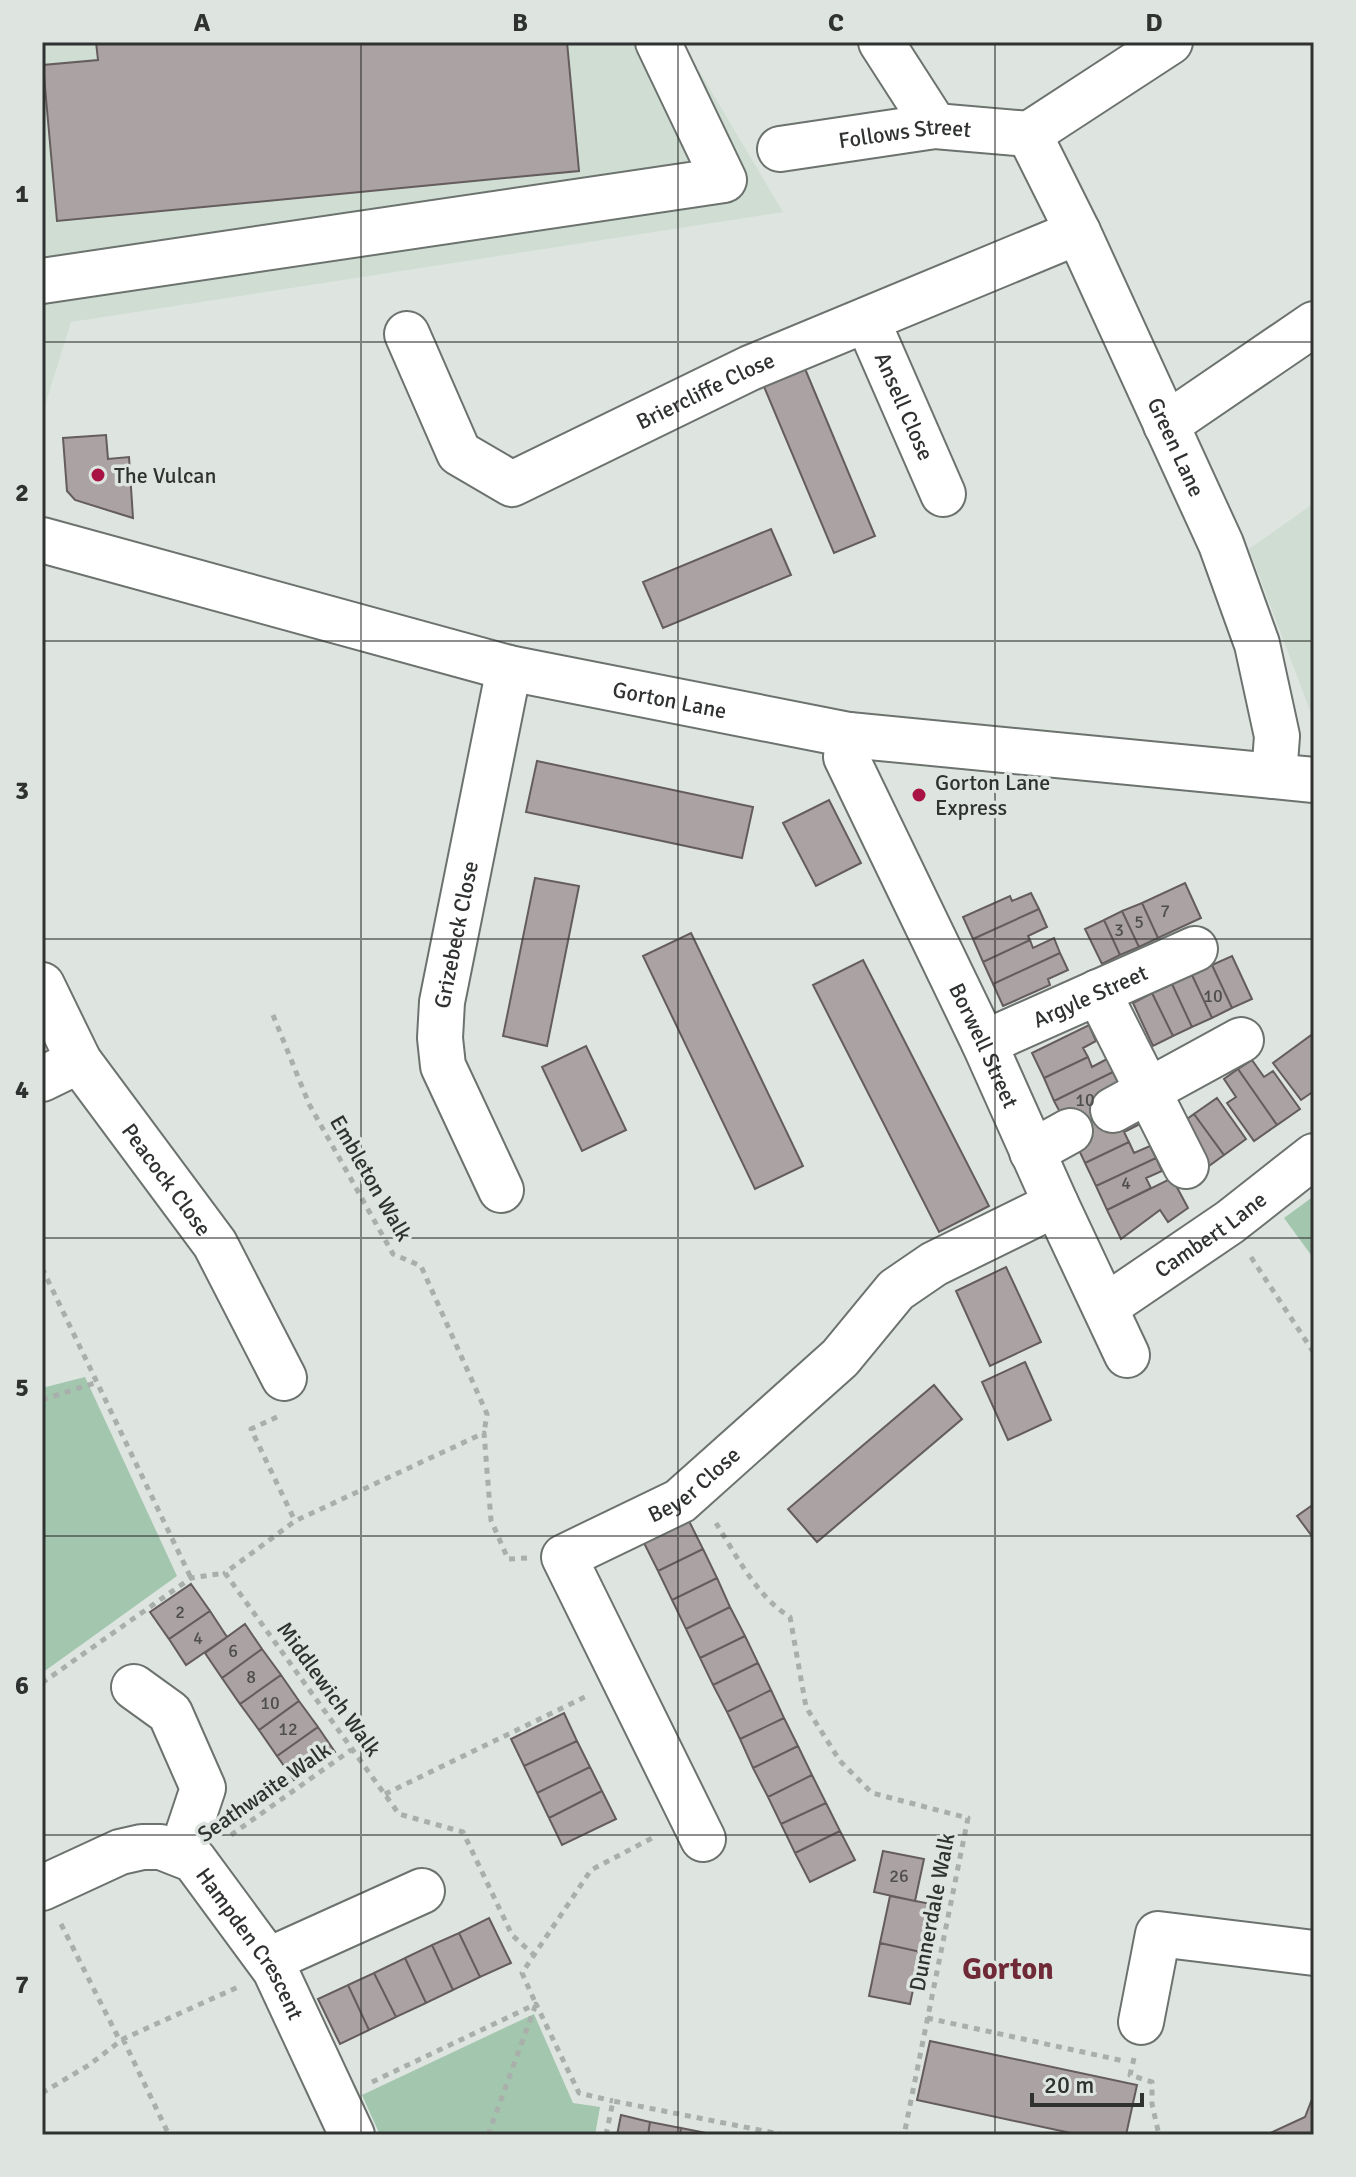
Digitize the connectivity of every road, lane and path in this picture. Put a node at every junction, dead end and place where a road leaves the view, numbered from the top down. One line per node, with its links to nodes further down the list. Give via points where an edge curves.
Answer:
1 (658, 42): 8 (street, via 724,180)
2 (881, 42): 4 (street)
3 (1170, 42): 5 (street)
4 (935, 126): 5 (street, Follows Street); 6 (street, Follows Street)
5 (1029, 134): 7 (street, Green Lane)
6 (780, 149)
7 (1078, 232): 9 (street, Briercliffe Close); 12 (street, Green Lane)
8 (42, 281)
9 (867, 320): 11 (street, Briercliffe Close, via 750,368 512,484 459,453); 13 (street, Ansell Close)
10 (1314, 324): 12 (street)
11 (407, 334)
12 (1166, 425): 17 (street, Green Lane, via 1221,544 1257,644 1277,736)
13 (943, 494)
14 (42, 540): 15 (street, Gorton Lane)
15 (509, 668): 16 (street, Gorton Lane); 30 (street, Grizebeck Close, via 442,1002 440,1038 443,1066)
16 (849, 735): 17 (street, Gorton Lane); 23 (street, Borwell Street, via 846,757)
17 (1294, 778)
18 (1195, 949): 20 (street, Argyle Street)
19 (42, 985): 24 (street, Peacock Close)
20 (1098, 992): 23 (street, Argyle Street); 25 (street)
21 (273, 1015): 40 (path, Embleton Walk, via 309,1104 393,1254 421,1266 487,1414)
22 (1241, 1040): 25 (street)
23 (984, 1043): 27 (street, Borwell Street)
24 (61, 1070): 37 (street, Peacock Close, via 215,1244)
25 (1132, 1101): 29 (street)
26 (1070, 1131): 27 (street)
27 (1032, 1152): 31 (street, Borwell Street)
28 (1314, 1156): 32 (street, Cambert Lane)
29 (1186, 1166)
30 (501, 1190)
31 (1056, 1204): 34 (street, Borwell Street); 41 (street, Beyer Close, via 934,1264 896,1290 840,1358)
32 (1230, 1222): 34 (street, Cambert Lane); 35 (path)
33 (42, 1268): 38 (path)
34 (1105, 1307): 36 (street, Borwell Street)
35 (1314, 1353)
36 (1127, 1355)
37 (284, 1378): 42 (path, via 298,1407 251,1429)
38 (98, 1382): 39 (path); 45 (path)
39 (42, 1400)
40 (484, 1433): 42 (path); 43 (path, Embleton Walk, via 491,1520 508,1559)
41 (695, 1488): 43 (street, Beyer Close, via 680,1501); 59 (path, Dunnerdale Walk, via 744,1568 776,1609 790,1617 806,1707 840,1761 872,1793 968,1818)
42 (295, 1521): 44 (path)
43 (564, 1557): 46 (street)
44 (225, 1573): 45 (path); 49 (path, Middlewich Walk)
45 (191, 1578): 47 (path)
46 (624, 1678): 50 (path); 51 (street)
47 (42, 1683)
48 (134, 1687): 52 (street, via 170,1713 203,1788)
49 (351, 1750): 50 (path, Middlewich Walk); 52 (path, Seathwaite Walk)
50 (385, 1794): 56 (path, Middlewich Walk, via 399,1814 463,1832 512,1935)
51 (698, 1828): 56 (path, via 591,1870)
52 (188, 1857): 54 (street, Hampden Crescent, via 161,1847 120,1852); 57 (street, Hampden Crescent)
53 (422, 1891): 57 (street)
54 (49, 1901): 60 (path)
55 (1314, 1953): 61 (street, via 1158,1934)
56 (534, 1955): 58 (path, via 522,1973)
57 (272, 1965): 60 (path); 64 (street, Hampden Crescent)
58 (536, 2004): 63 (path, via 579,2093); 64 (path); 66 (path)
59 (927, 2018): 61 (path); 69 (path, Dunnerdale Walk)
60 (121, 2040): 62 (path); 65 (path)
61 (1137, 2042): 70 (path, via 1130,2075 1152,2082)
62 (42, 2093)
63 (613, 2101): 67 (path); 68 (path)
64 (344, 2117)
65 (169, 2135)
66 (488, 2135)
67 (606, 2135)
68 (785, 2135)
69 (904, 2135)
70 (1159, 2135)

